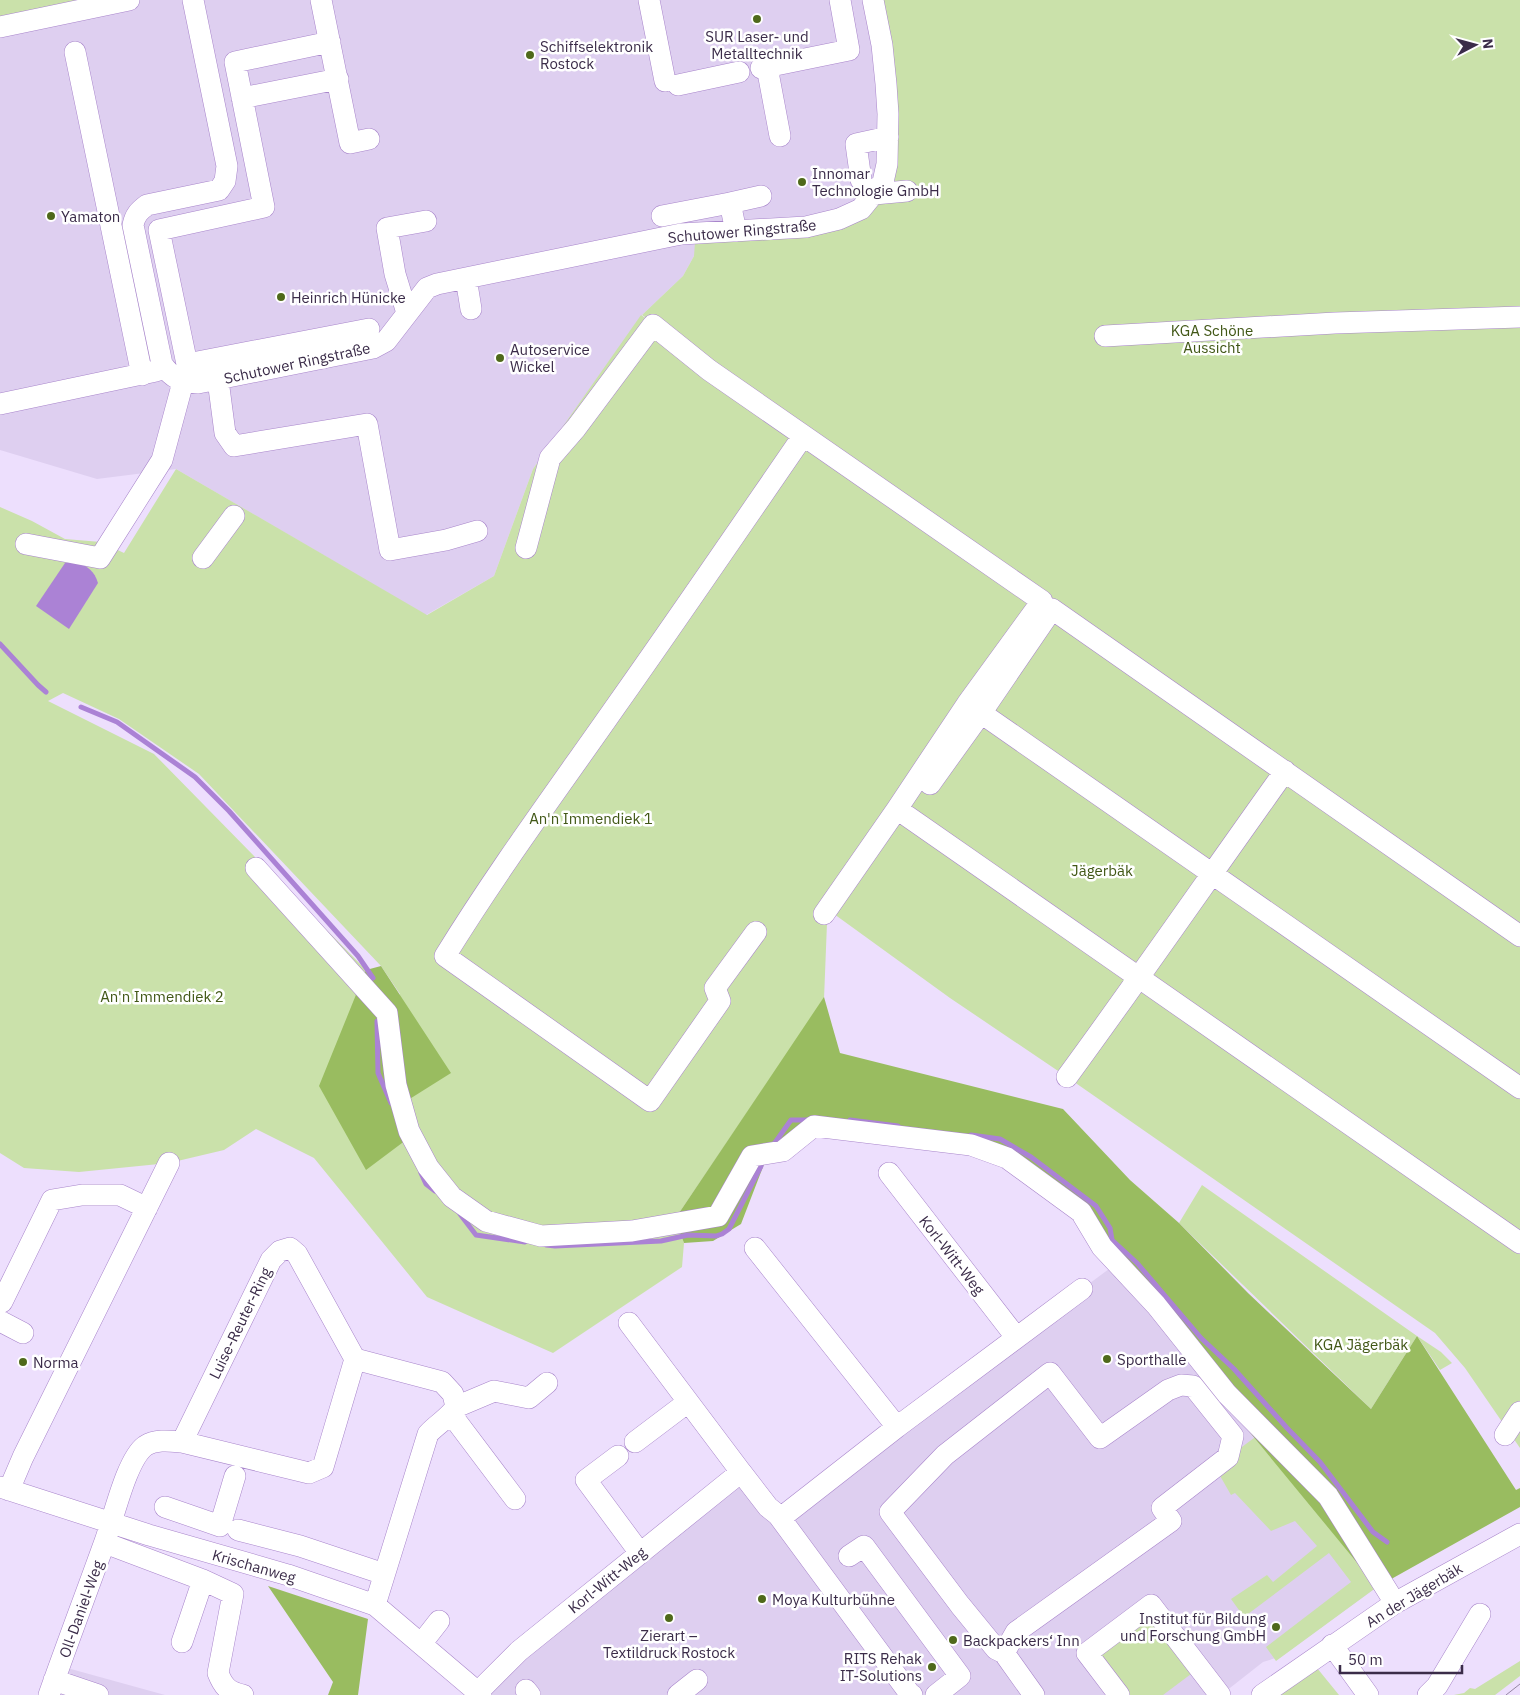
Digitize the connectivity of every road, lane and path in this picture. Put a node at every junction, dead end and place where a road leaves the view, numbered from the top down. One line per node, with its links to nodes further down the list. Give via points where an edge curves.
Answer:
1 (129, 0): 7 (street)
2 (193, 0): 18 (street, via 227,166)
3 (321, 0): 8 (street)
4 (649, 0): 12 (street, via 672,83)
5 (840, 0): 10 (street)
6 (873, 0): 9 (street, Schutower Ringstraße)
7 (0, 27)
8 (330, 42): 13 (street); 14 (street, via 235,62)
9 (882, 45): 10 (street); 16 (street, Schutower Ringstraße)
10 (849, 50): 15 (street, via 764,67)
11 (75, 52): 34 (street)
12 (739, 72)
13 (338, 79): 14 (street); 17 (street, via 350,142)
14 (242, 98): 23 (street, via 264,207)
15 (780, 136)
16 (888, 137): 19 (street, Schutower Ringstraße, via 883,182); 19 (street, via 856,144)
17 (369, 139)
18 (225, 181): 23 (street); 33 (street, via 219,190 147,205 135,217 133,225)
19 (868, 187): 20 (street); 26 (street, Schutower Ringstraße, via 861,209 827,223)
20 (907, 191)
21 (761, 196): 22 (street)
22 (730, 203): 24 (street); 26 (street)
23 (244, 212): 31 (street, via 159,230 187,364)
24 (662, 216)
25 (426, 221): 29 (street, via 387,228)
26 (736, 231): 27 (street, Schutower Ringstraße, via 681,234)
27 (466, 278): 28 (street); 29 (street, Schutower Ringstraße, via 427,288)
28 (471, 309)
29 (407, 313): 35 (street, Schutower Ringstraße, via 386,341 373,348)
30 (1520, 317): 32 (street)
31 (369, 329)
32 (1105, 336)
33 (162, 364): 34 (street, via 156,371); 36 (street, via 175,379)
34 (142, 374): 37 (street)
35 (218, 380): 36 (street, Schutower Ringstraße); 40 (street, via 224,432 234,446 367,424 390,550 446,540)
36 (183, 382): 41 (street, via 162,460 100,558)
37 (0, 404)
38 (803, 436): 42 (street, via 709,370 653,325 550,458); 46 (street, via 1042,601 967,704 829,918); 49 (street, via 547,802 445,956 650,1101 720,1002 715,988)
39 (234, 516): 43 (street)
40 (477, 530)
41 (26, 544)
42 (526, 548)
43 (203, 558)
44 (982, 713): 45 (street, via 1052,609); 46 (street); 48 (street)
45 (1285, 772): 48 (street); 50 (street)
46 (906, 816): 51 (street)
47 (256, 868): 89 (street, via 387,1013 396,1085 409,1132 428,1167 452,1197 486,1221 541,1236 632,1231 718,1216 752,1156 783,1151 814,1126 971,1145 1007,1158 1082,1212 1102,1247 1156,1305 1227,1394 1328,1496)
48 (1212, 873): 51 (street); 53 (street)
49 (756, 932)
50 (1520, 936)
51 (1140, 978): 52 (street); 57 (street)
52 (1067, 1077)
53 (1520, 1088)
54 (169, 1163): 56 (street)
55 (889, 1173): 63 (street, Korl-Witt-Weg)
56 (146, 1208): 60 (street, via 120,1195 82,1195 52,1200); 76 (street)
57 (1520, 1243)
58 (755, 1248): 69 (street)
59 (1082, 1289): 63 (street)
60 (1, 1312): 62 (street)
61 (629, 1323): 66 (street)
62 (23, 1333)
63 (1016, 1337): 69 (street)
64 (356, 1359): 67 (street, via 442,1382 453,1394); 71 (street, via 323,1467 309,1473); 71 (street, Luise-Reuter-Ring, via 297,1254 290,1248 280,1251 271,1260)
65 (547, 1384): 67 (street, via 529,1398 494,1391)
66 (688, 1402): 72 (street); 74 (street)
67 (453, 1411): 77 (street); 87 (street, via 428,1434)
68 (1520, 1412): 70 (street)
69 (897, 1427): 79 (street, via 787,1513)
70 (1505, 1435)
71 (182, 1442): 80 (street, via 159,1441 145,1446 136,1457)
72 (635, 1442)
73 (618, 1456): 84 (street, via 586,1480)
74 (741, 1472): 79 (street); 84 (street, Korl-Witt-Weg)
75 (235, 1476): 81 (street)
76 (5, 1489): 80 (street, Krischanweg)
77 (515, 1499)
78 (166, 1507): 81 (street)
79 (778, 1515): 103 (street)
80 (112, 1522): 83 (street, Oll-Daniel-Weg); 85 (street, Krischanweg)
81 (229, 1528): 85 (street); 87 (street, via 300,1546)
82 (1520, 1534): 89 (street, An der Jägerbäk)
83 (105, 1543): 88 (street); 98 (street, Oll-Daniel-Weg)
84 (640, 1553): 99 (street, Korl-Witt-Weg, via 519,1651)
85 (212, 1554): 90 (street, Krischanweg, via 288,1575)
86 (849, 1556): 104 (street, via 864,1546 960,1676)
87 (384, 1574): 90 (street)
88 (204, 1580): 93 (street); 101 (street, via 233,1594 218,1673 223,1685 231,1692)
89 (1395, 1603): 95 (street, An der Jägerbäk)
90 (375, 1605): 94 (street, Krischanweg)
91 (1480, 1614): 110 (street, via 1437,1686)
92 (439, 1621): 94 (street)
93 (182, 1642)
94 (421, 1644): 99 (street, Krischanweg)
95 (1332, 1645): 108 (street, An der Jägerbäk); 109 (street)
96 (1004, 1653): 96 (street, via 1016,1632 1171,1521 1162,1508 1228,1457 1233,1436 1193,1386 1181,1385 1168,1390 1100,1438 1050,1373 945,1455 890,1512 960,1605 996,1649); 105 (street)
97 (697, 1680): 102 (street)
98 (52, 1688): 100 (street)
99 (480, 1694)
100 (98, 1695)
101 (243, 1695)
102 (678, 1695)
103 (912, 1695)
104 (936, 1695)
105 (1034, 1695)
106 (1119, 1695): 107 (street, via 1087,1653 1151,1605)
107 (1220, 1695)
108 (1262, 1695)
109 (1368, 1695)
110 (1428, 1695)

